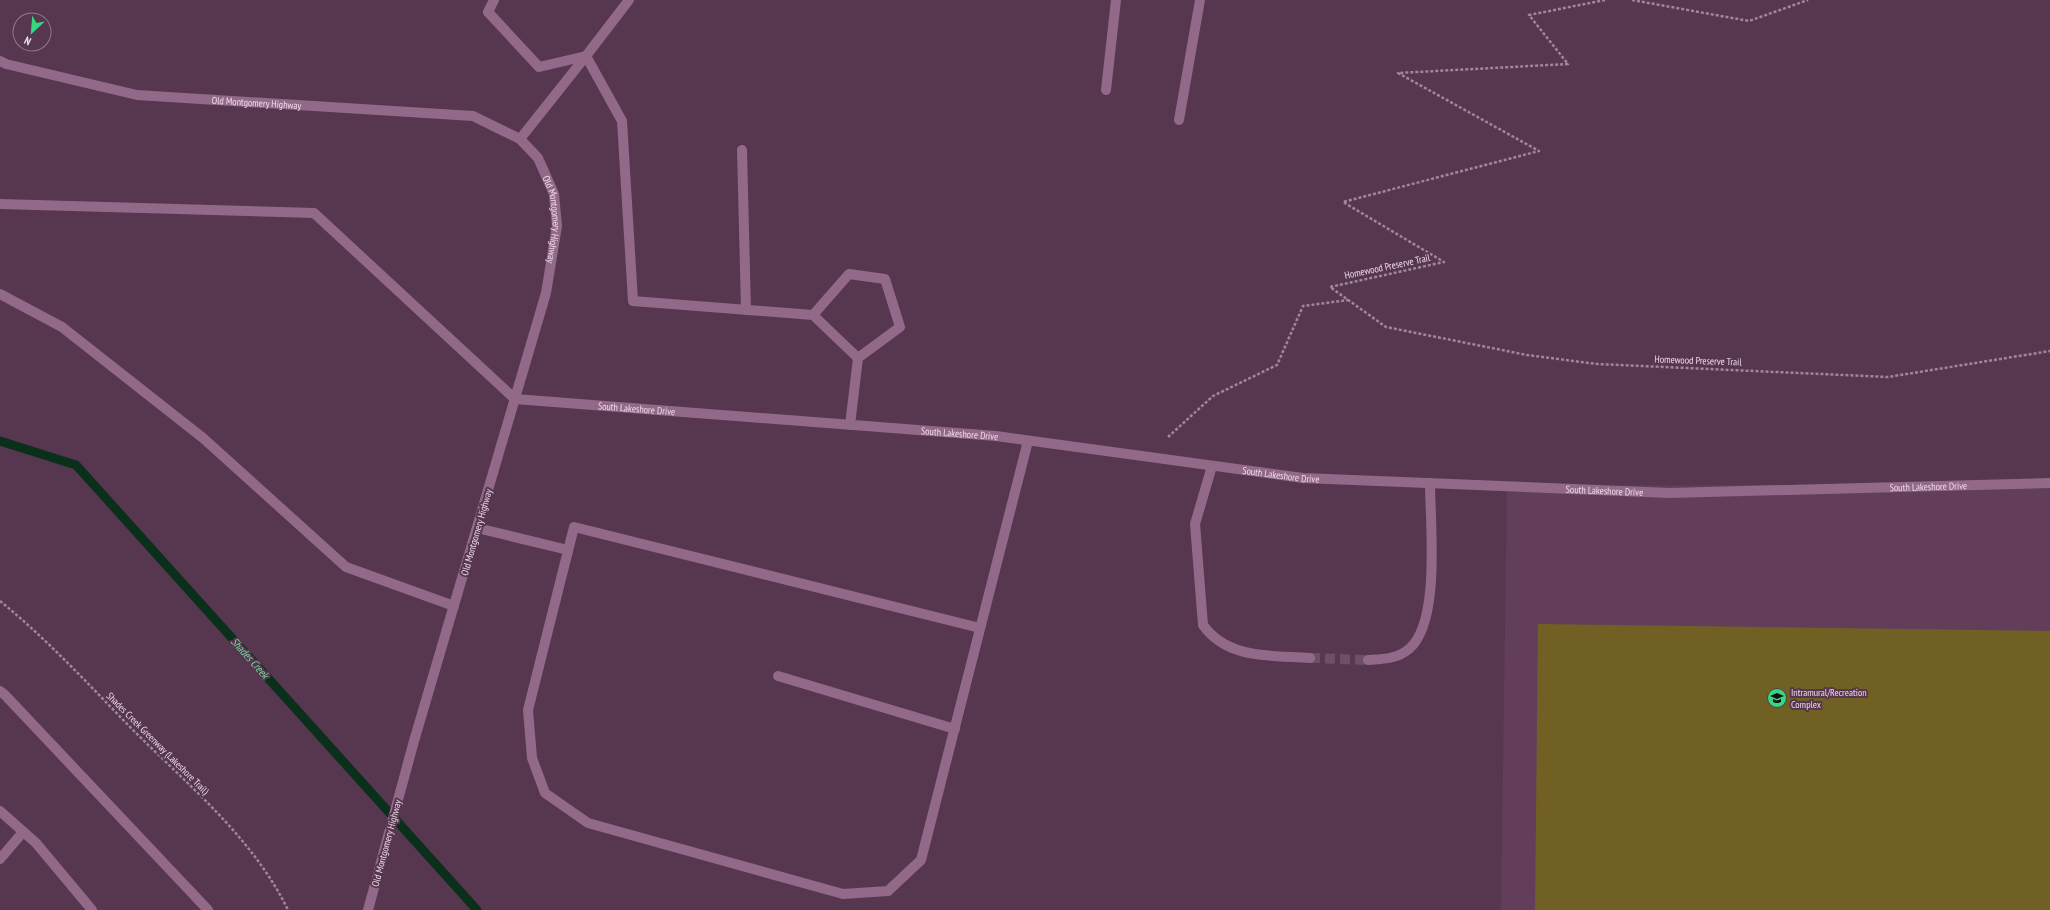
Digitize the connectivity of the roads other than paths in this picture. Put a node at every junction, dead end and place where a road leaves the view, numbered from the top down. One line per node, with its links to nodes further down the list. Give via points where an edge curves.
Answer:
1 (494, 0): 5 (street, via 488,12 539,67)
2 (629, 0): 5 (street)
3 (1116, 0): 7 (street)
4 (1200, 0): 8 (street)
5 (586, 56): 9 (street); 13 (street, via 622,121 633,301)
6 (0, 61): 9 (street, Old Montgomery Highway, via 137,95 473,116)
7 (1106, 90)
8 (1179, 120)
9 (520, 139): 16 (street, Old Montgomery Highway, via 538,158 554,194 557,226 546,293)
10 (742, 150): 13 (street)
11 (0, 204): 16 (street, via 314,213)
12 (0, 294): 24 (street, via 62,327 203,438 346,567)
13 (746, 310): 14 (street)
14 (813, 315): 15 (street); 15 (street, via 849,274 885,279 900,327)
15 (858, 358): 17 (street)
16 (514, 399): 17 (street, South Lakeshore Drive); 22 (street, Old Montgomery Highway)
17 (850, 425): 18 (street, South Lakeshore Drive, via 996,436)
18 (1028, 441): 19 (street, South Lakeshore Drive); 25 (street)
19 (1212, 466): 20 (street, South Lakeshore Drive, via 1303,478); 26 (street, via 1195,524 1203,625 1210,636 1221,644 1241,652)
20 (1430, 483): 21 (street, South Lakeshore Drive, via 1670,493); 27 (street, via 1431,587 1425,623 1409,649 1388,659)
21 (2050, 483)
22 (477, 528): 23 (street); 24 (street, Old Montgomery Highway)
23 (568, 550): 25 (street, via 574,527); 30 (street, via 528,710 532,758 545,794 588,823 843,894 888,890 921,860)
24 (454, 606): 36 (street, Old Montgomery Highway)
25 (980, 628): 30 (street)
26 (1310, 658)
27 (1368, 660)
28 (778, 676): 30 (street)
29 (0, 691): 35 (street)
30 (955, 728)
31 (0, 811): 32 (street)
32 (23, 832): 33 (street); 34 (street, via 36,843)
33 (0, 859)
34 (92, 910)
35 (208, 910)
36 (368, 910)

